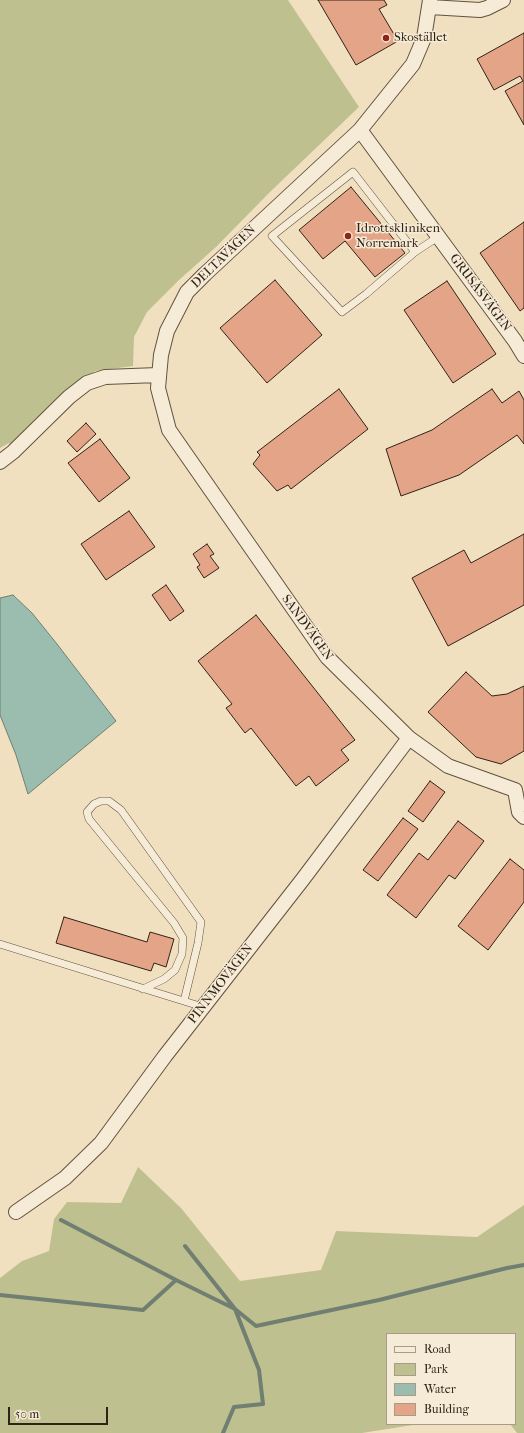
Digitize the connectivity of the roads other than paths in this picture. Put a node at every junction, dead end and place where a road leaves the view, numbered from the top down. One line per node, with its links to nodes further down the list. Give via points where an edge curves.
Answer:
1 (503, 0): 2 (street, DELTAVÄGEN, via 480,10)
2 (430, 4): 3 (street, DELTAVÄGEN, via 424,38 413,64)
3 (360, 130): 4 (street, GRUSÅSVÄGEN); 8 (street, DELTAVÄGEN, via 187,292 167,331)
4 (438, 237): 5 (lane); 6 (street, GRUSÅSVÄGEN)
5 (415, 252): 5 (lane, via 342,312 272,236 353,172)
6 (520, 339): 7 (street, GRUSÅSVÄGEN)
7 (524, 356)
8 (158, 374): 9 (street, via 106,377 86,383); 10 (street, SANDVÄGEN, via 158,388 169,430 327,657)
9 (0, 462)
10 (409, 738): 11 (street, SANDVÄGEN, via 448,766); 16 (street, PINNMOVÄGEN)
11 (520, 788): 12 (street, SANDVÄGEN, via 520,812)
12 (524, 816)
13 (0, 944): 14 (lane)
14 (143, 989): 15 (lane); 15 (lane, via 176,970 182,954 183,938 174,923 89,820 87,812 101,800 109,801 121,810 201,922)
15 (184, 1001): 16 (lane)
16 (203, 1007): 17 (street, PINNMOVÄGEN, via 101,1143 65,1178)
17 (16, 1212)

